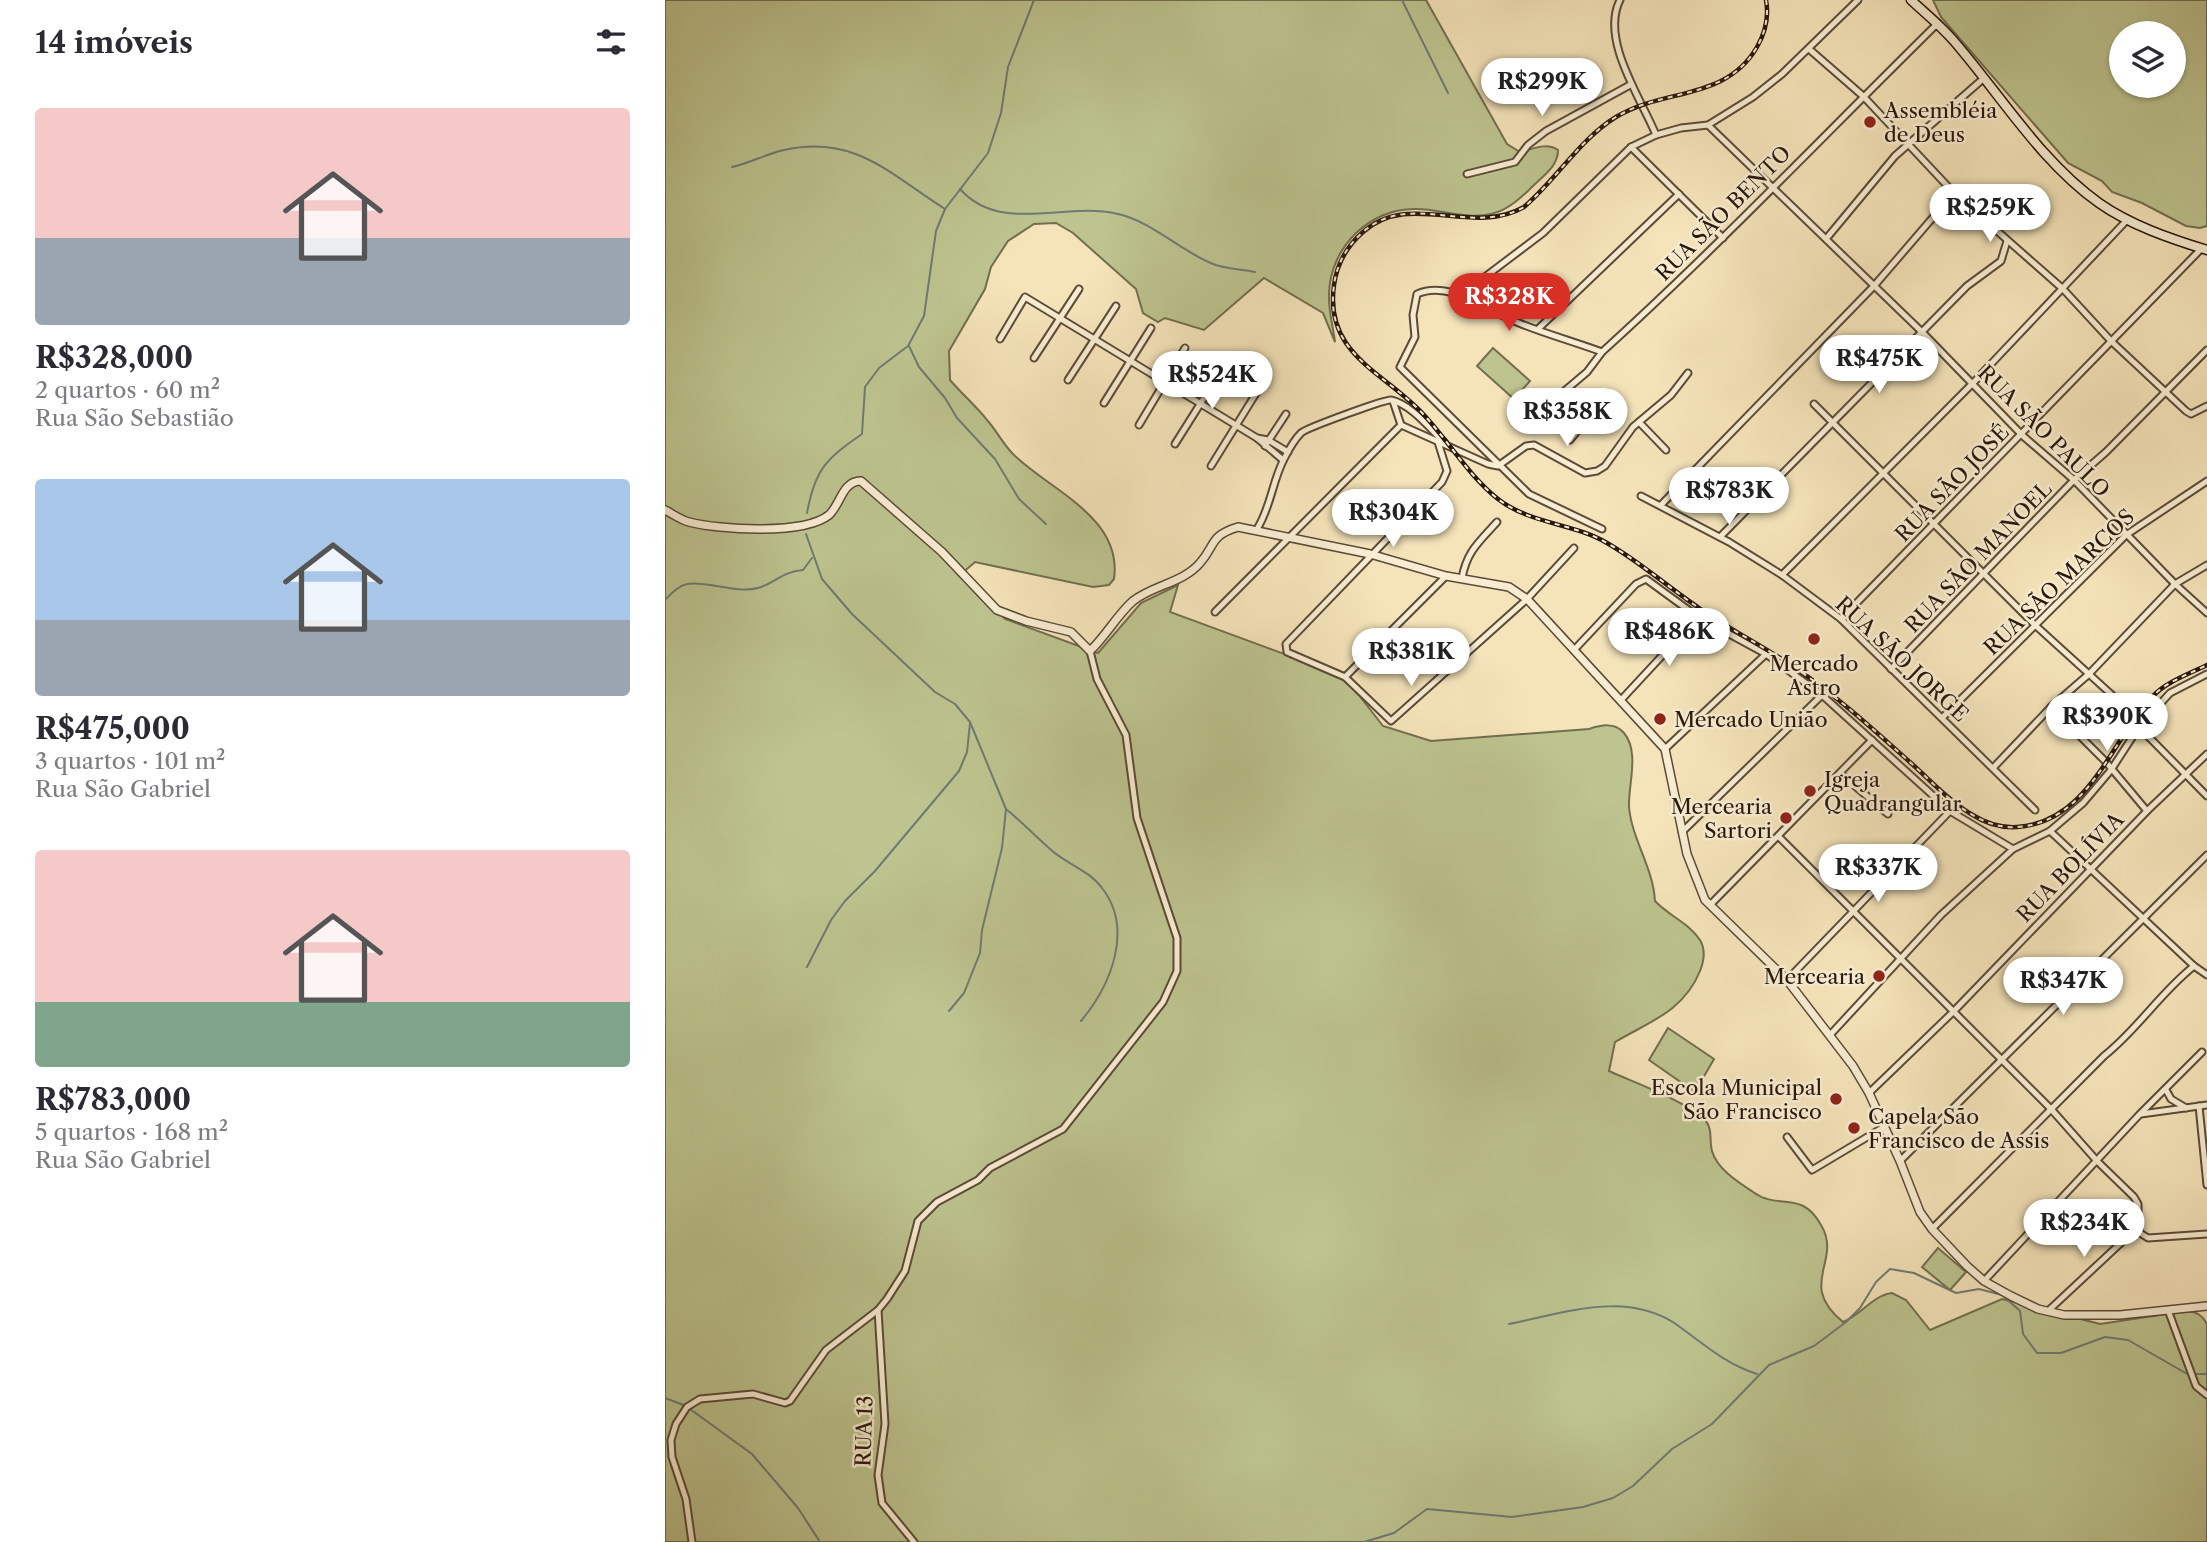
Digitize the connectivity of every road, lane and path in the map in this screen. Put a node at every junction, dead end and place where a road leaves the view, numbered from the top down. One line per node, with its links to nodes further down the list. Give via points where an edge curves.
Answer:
1 (1620, 0): 7 (street, via 1614,27)
2 (1858, 0): 5 (street)
3 (1910, 0): 4 (main road)
4 (1938, 23): 6 (main road); 8 (street, RUA SÃO BENTO)
5 (1809, 49): 8 (street); 9 (street, via 1753,97)
6 (1984, 78): 11 (street); 17 (main road, via 2060,168 2098,202)
7 (1630, 85): 10 (street, via 1644,104); 13 (street, via 1546,131 1515,162)
8 (1863, 96): 11 (street); 14 (street, RUA SÃO BENTO)
9 (1708, 125): 10 (street); 14 (street, RUA SÃO PAULO)
10 (1656, 135): 12 (street)
11 (1908, 146): 15 (street); 19 (street, via 1876,176)
12 (1631, 147): 16 (street); 25 (street, via 1543,233)
13 (1467, 174)
14 (1773, 189): 18 (street, RUA SÃO BENTO); 19 (street, RUA SÃO PAULO)
15 (1954, 193): 20 (street); 22 (street)
16 (1679, 194): 18 (street); 29 (street)
17 (2127, 220): 21 (main road); 24 (street)
18 (1723, 238): 36 (street, RUA SÃO BENTO)
19 (1826, 239): 22 (street, RUA SÃO PAULO)
20 (2007, 242): 24 (street); 30 (street, via 2001,261 1967,286)
21 (2205, 249): 33 (street, RUA SÃO JOSÉ)
22 (1874, 286): 30 (street, RUA SÃO PAULO); 74 (street)
23 (1079, 289): 27 (street)
24 (2063, 289): 33 (street); 43 (street)
25 (1461, 295): 29 (street); 69 (street, via 1425,290 1417,294 1415,337 1400,363 1401,370)
26 (1116, 306): 32 (street)
27 (1059, 318): 31 (street, via 1025,297); 32 (street); 37 (street)
28 (1151, 328): 38 (street)
29 (1538, 329): 36 (street)
30 (1923, 333): 43 (street, RUA SÃO PAULO); 55 (street)
31 (1000, 339)
32 (1093, 339): 38 (street); 41 (street)
33 (2111, 341): 45 (street); 59 (street, RUA SÃO JOSÉ)
34 (1185, 348): 42 (street)
35 (2207, 350): 45 (street, RUA SÃO MANOEL)
36 (1602, 352): 52 (street, RUA SÃO BENTO, via 1587,372 1542,410)
37 (1034, 358)
38 (1130, 361): 42 (street); 48 (street)
39 (1226, 363): 49 (street)
40 (1688, 373): 54 (street, via 1671,395)
41 (1068, 380)
42 (1165, 383): 49 (street); 56 (street)
43 (1973, 383): 59 (street, RUA SÃO PAULO); 70 (street)
44 (1260, 387): 57 (street)
45 (2165, 390): 51 (street, via 2191,414); 71 (street, RUA SÃO MANOEL)
46 (1608, 393): 60 (street)
47 (1393, 401): 58 (street); 64 (street); 66 (street, via 1380,401 1314,425 1302,432)
48 (1104, 403)
49 (1201, 404): 57 (street); 63 (street)
50 (1814, 404): 55 (street)
51 (2207, 406)
52 (1524, 407)
53 (1286, 414): 62 (street)
54 (1639, 422): 65 (street); 69 (street, via 1597,471 1585,473 1534,445)
55 (1833, 422): 70 (street); 81 (street)
56 (1139, 425)
57 (1237, 425): 62 (street); 68 (street)
58 (1401, 425): 61 (street); 82 (street)
59 (2021, 435): 71 (street, RUA SÃO PAULO); 77 (street, RUA SÃO JOSÉ)
60 (1570, 440)
61 (1438, 442): 64 (street); 84 (street, via 1447,471 1442,482)
62 (1266, 443): 66 (street); 67 (street)
63 (1175, 444)
64 (1446, 445): 69 (street)
65 (1665, 450)
66 (1288, 452): 67 (street)
67 (1283, 460): 78 (street)
68 (1211, 466)
69 (1498, 466): 79 (street, via 1529,494)
70 (1883, 472): 77 (street); 87 (street)
71 (2074, 480): 80 (street, RUA SÃO PAULO); 86 (street, RUA SÃO MANOEL)
72 (2207, 481): 80 (street, RUA SÃO MARCOS)
73 (1641, 496): 74 (street, RUA SÃO JORGE)
74 (1661, 505): 81 (street, RUA SÃO JORGE)
75 (665, 510): 98 (street, via 688,522 772,528 803,525 829,514 848,485 860,481 927,538 997,610 1071,632)
76 (1497, 522): 89 (street, via 1472,548)
77 (1934, 523): 86 (street); 95 (street, RUA SÃO JOSÉ)
78 (1257, 529): 82 (street); 98 (street, via 1225,531 1191,571 1133,602)
79 (1602, 529)
80 (2126, 535): 90 (street, RUA SÃO PAULO); 96 (street, RUA SÃO MARCOS)
81 (1720, 537): 87 (street, RUA SÃO JORGE)
82 (1287, 538): 84 (street); 92 (street)
83 (1574, 548): 91 (street)
84 (1370, 554): 88 (street); 103 (street, via 1286,644 1285,649)
85 (2207, 565): 90 (street)
86 (1985, 574): 96 (street); 100 (street, RUA SÃO MANOEL)
87 (1782, 575): 95 (street, RUA SÃO JORGE)
88 (1446, 576): 89 (street); 103 (street)
89 (1462, 578): 91 (street, via 1509,587)
90 (2175, 584): 93 (street, RUA SÃO PAULO); 101 (street)
91 (1527, 598): 97 (street); 103 (street, via 1391,721)
92 (1215, 612)
93 (2207, 613)
94 (1698, 617): 97 (street, via 1646,579); 99 (street); 105 (street)
95 (1841, 619): 100 (street, RUA SÃO JORGE)
96 (2035, 625): 101 (street); 108 (street, RUA SÃO MARCOS)
97 (1574, 650): 105 (street)
98 (1090, 651): 156 (street, via 1097,679 1126,735 1137,818 1177,938 1177,971 1156,1012 1063,1129 990,1168 918,1220 905,1272)
99 (1766, 654): 104 (street); 111 (street)
100 (1891, 669): 108 (street, RUA SÃO JORGE)
101 (2089, 674): 106 (street); 107 (street)
102 (2207, 674): 109 (street, via 2171,693)
103 (1345, 677)
104 (1822, 695): 110 (street); 123 (street)
105 (1621, 700): 111 (street)
106 (2123, 705)
107 (2051, 707): 113 (street); 114 (street)
108 (1942, 718): 113 (street, RUA SÃO JORGE)
109 (2140, 727): 114 (street); 116 (street)
110 (1872, 740): 115 (street); 119 (street)
111 (1665, 749): 123 (street)
112 (2207, 754): 116 (street, RUA BOLÍVIA)
113 (1993, 768): 118 (street, RUA SÃO JORGE)
114 (2111, 770): 120 (street); 122 (street, via 2083,803)
115 (1841, 774): 121 (street); 124 (street)
116 (2187, 775): 117 (street); 120 (street, RUA BOLÍVIA)
117 (2207, 796)
118 (2035, 810)
119 (1950, 811): 125 (street); 129 (street)
120 (2147, 811): 127 (street, RUA BOLÍVIA)
121 (1888, 814)
122 (2050, 831): 125 (street); 127 (street)
123 (1682, 832): 128 (street, via 1693,872)
124 (1778, 836): 128 (street); 129 (street)
125 (2013, 849): 131 (street, via 1941,915)
126 (2207, 855): 130 (street)
127 (2092, 868): 130 (street); 135 (street, RUA BOLÍVIA)
128 (1710, 905): 134 (street)
129 (1852, 912): 131 (street); 134 (street)
130 (2144, 917): 132 (street); 138 (street)
131 (1902, 960): 135 (street); 136 (street)
132 (2194, 966): 133 (street); 144 (street, via 2129,1036)
133 (2207, 975)
134 (1787, 980): 136 (street)
135 (1953, 1012): 138 (street); 140 (street, RUA BOLÍVIA)
136 (1830, 1035): 140 (street)
137 (2203, 1052): 139 (street)
138 (2001, 1060): 144 (street); 148 (street)
139 (2166, 1090): 143 (street); 145 (street)
140 (1869, 1093): 146 (street)
141 (2207, 1105): 142 (street)
142 (2199, 1106): 143 (street); 150 (street)
143 (2186, 1108): 145 (street)
144 (2051, 1109): 149 (street); 152 (street)
145 (2140, 1114): 149 (street)
146 (1885, 1127): 147 (street, via 1812,1170); 148 (street)
147 (1787, 1137)
148 (1900, 1161): 152 (street, via 1920,1212)
149 (2097, 1161): 151 (street, via 2134,1197); 154 (street)
150 (2207, 1185)
151 (2138, 1227): 153 (street, via 2148,1238); 158 (street)
152 (1932, 1229): 154 (street)
153 (2207, 1234)
154 (1984, 1281): 158 (street)
155 (2207, 1306): 157 (street)
156 (878, 1310): 160 (street, via 826,1350 790,1401 753,1394 700,1399 687,1407 671,1440); 161 (street, RUA 13, via 885,1424 878,1475 882,1503)
157 (2168, 1310): 158 (street, via 2120,1315); 159 (street, via 2196,1386)
158 (2048, 1311)
159 (2207, 1395)
160 (692, 1542)
161 (914, 1542)

